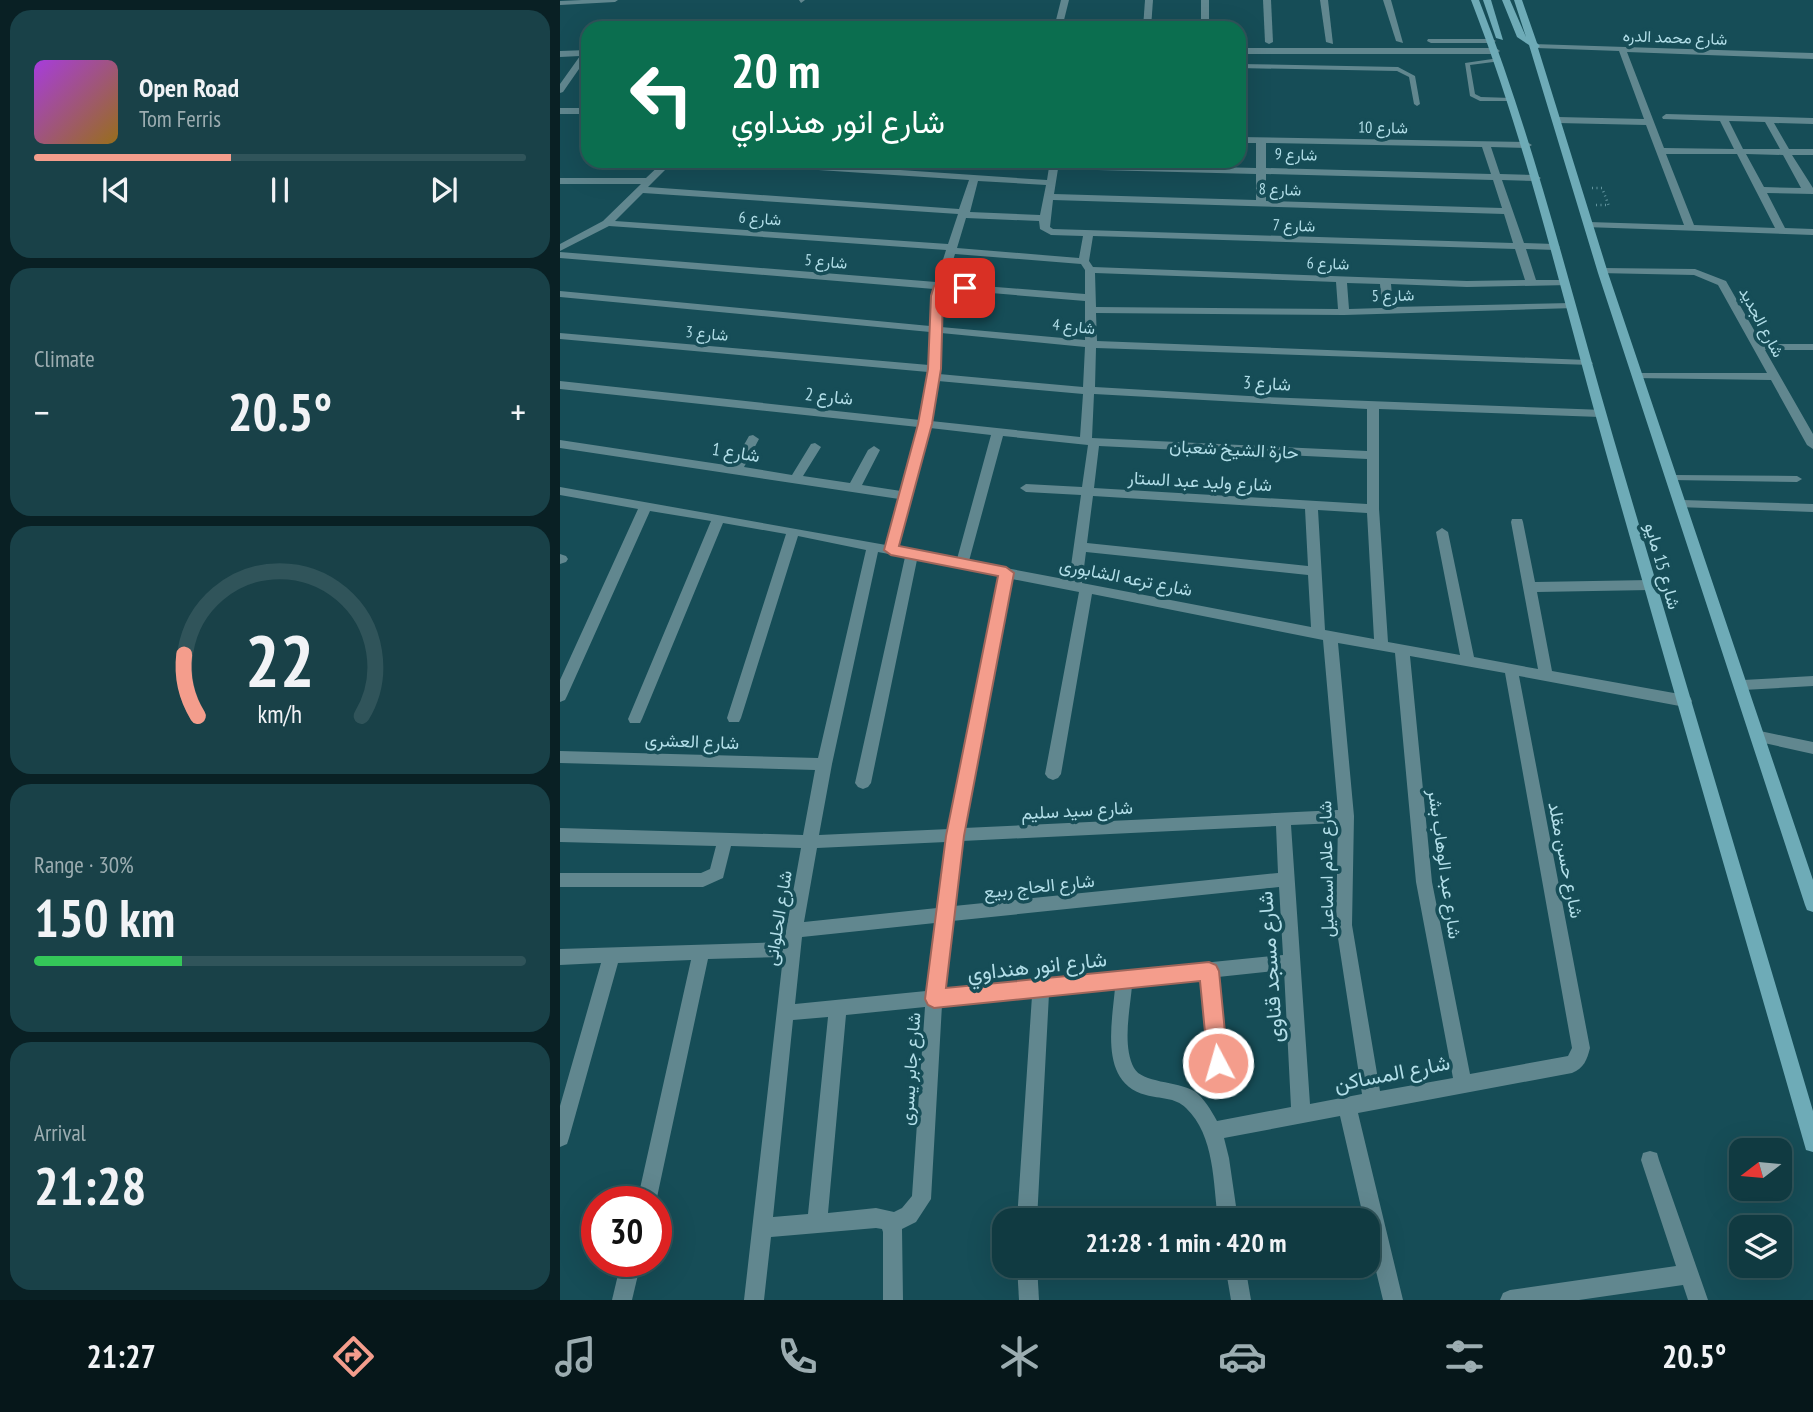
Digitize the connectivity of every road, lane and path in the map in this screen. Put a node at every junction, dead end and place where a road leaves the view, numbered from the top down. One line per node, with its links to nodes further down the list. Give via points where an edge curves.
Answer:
1 (615, 0): 10 (lane)
2 (1065, 0): 11 (street)
3 (1149, 0): 12 (street)
4 (1205, 0): 13 (street)
5 (1267, 0): 16 (street)
6 (1324, 0): 17 (street)
7 (1387, 0): 14 (street)
8 (1480, 1): 22 (main road, شارع 15 مايو)
9 (1511, 2): 18 (main road, شارع 15 مايو)
10 (560, 3)
11 (1060, 21)
12 (1148, 21)
13 (1205, 21)
14 (1400, 41): 17 (street); 22 (street)
15 (1246, 42): 16 (street)
16 (1269, 42): 17 (street)
17 (1330, 46): 22 (street); 24 (street); 29 (lane)
18 (1536, 46): 21 (street, شارع محمد الدره); 38 (main road, شارع 15 مايو)
19 (560, 47): 20 (street)
20 (581, 49)
21 (1622, 49): 26 (street, شارع محمد الدره); 40 (street)
22 (1495, 50): 31 (main road, شارع 15 مايو); 31 (lane, via 1467,64 1472,95)
23 (581, 51): 25 (street)
24 (1246, 51)
25 (560, 54)
26 (1813, 56)
27 (581, 59): 30 (street)
28 (1246, 66): 29 (lane)
29 (1334, 68): 32 (lane, via 1407,72 1412,76)
30 (560, 90)
31 (1512, 100): 44 (main road, شارع 15 مايو)
32 (1417, 104)
33 (560, 111): 34 (street)
34 (581, 111)
35 (1666, 117): 36 (street)
36 (1722, 117): 37 (street); 46 (street)
37 (1767, 118): 39 (street); 47 (street)
38 (1558, 120): 40 (street); 73 (main road, شارع 15 مايو)
39 (1813, 121)
40 (1650, 122): 45 (street)
41 (1246, 140): 42 (street, شارع 10)
42 (1261, 140): 43 (street, شارع 10); 53 (street)
43 (1486, 145): 44 (street, شارع 10); 55 (street)
44 (1527, 145): 56 (main road, شارع 15 مايو)
45 (1661, 151): 46 (street); 74 (street)
46 (1740, 151): 47 (street); 62 (street)
47 (1786, 152): 48 (street); 63 (street)
48 (1813, 152)
49 (663, 168): 58 (street)
50 (847, 168): 54 (street)
51 (1054, 168): 59 (street)
52 (1220, 168): 53 (street, شارع 9)
53 (1261, 169): 55 (street, شارع 9); 65 (street)
54 (968, 175): 59 (street); 69 (street)
55 (1497, 176): 56 (street, شارع 9); 68 (street)
56 (1536, 178): 79 (main road, شارع 15 مايو)
57 (560, 181): 58 (street)
58 (651, 181): 61 (street)
59 (1052, 183): 64 (street)
60 (1602, 188): 67 (path)
61 (643, 190): 69 (street); 72 (street)
62 (1760, 190): 63 (street); 75 (street)
63 (1811, 191)
64 (1050, 197): 65 (street, شارع 8); 71 (street)
65 (1261, 204): 68 (street, شارع 8)
66 (1596, 205): 67 (path)
67 (1609, 205): 70 (path)
68 (1508, 211): 78 (street)
69 (964, 214): 71 (street); 81 (street)
70 (1613, 215)
71 (1045, 218): 77 (street, شارع 7, via 1045,229 1051,232)
72 (607, 223): 80 (street); 81 (street, شارع 6)
73 (1589, 225): 74 (street); 84 (main road, شارع 15 مايو)
74 (1690, 228): 75 (street)
75 (1782, 231): 76 (street)
76 (1813, 232)
77 (1088, 234): 78 (street, شارع 7); 83 (street)
78 (1520, 247): 79 (street, شارع 7); 88 (street)
79 (1555, 247): 87 (main road, شارع 15 مايو)
80 (560, 248)
81 (953, 249): 83 (street, شارع 6); 89 (street)
82 (560, 256): 89 (street, شارع 5)
83 (1087, 265): 85 (street, شارع 6); 91 (street)
84 (1602, 271): 98 (street, شارع الجديد, via 1710,276 1728,291); 102 (main road, شارع 15 مايو)
85 (1341, 280): 86 (street, شارع 6); 94 (street)
86 (1384, 281): 88 (street, شارع 6); 93 (street)
87 (1564, 283): 88 (street, شارع 6); 92 (main road, شارع 15 مايو)
88 (1532, 284)
89 (940, 286): 91 (street, شارع 5); 95 (street)
90 (560, 294): 95 (street, شارع 4)
91 (1090, 304): 94 (street, شارع 5); 97 (street)
92 (1571, 306): 93 (street, شارع 5); 100 (main road, شارع 15 مايو)
93 (1388, 311): 94 (street, شارع 5)
94 (1344, 312)
95 (937, 328): 97 (street, شارع 4); 101 (street)
96 (560, 336): 101 (street, شارع 3)
97 (1091, 344): 100 (street, شارع 4); 105 (street)
98 (1758, 347): 99 (street); 103 (street, شارع الجديد)
99 (1813, 347)
100 (1587, 363): 107 (main road, شارع 15 مايو)
101 (934, 373): 105 (street, شارع 3); 108 (street)
102 (1638, 376): 103 (street); 118 (main road, شارع 15 مايو)
103 (1774, 377): 113 (street, شارع الجديد)
104 (560, 385): 108 (street, شارع 2)
105 (1088, 391): 106 (street, شارع 3); 111 (street)
106 (1373, 406): 107 (street, شارع 3); 116 (street)
107 (1600, 412): 142 (main road, شارع 15 مايو)
108 (925, 424): 109 (street, شارع 2); 125 (street)
109 (998, 432): 111 (street, شارع 2); 139 (street)
110 (753, 439): 117 (street)
111 (1090, 442): 116 (street, حارة الشيخ شعبان); 124 (street)
112 (560, 444): 117 (street, شارع 1)
113 (1813, 446)
114 (815, 447): 119 (street)
115 (874, 450): 121 (street)
116 (1374, 455): 130 (street)
117 (736, 470): 119 (street, شارع 1)
118 (1674, 478): 120 (lane); 126 (main road, شارع 15 مايو)
119 (795, 479): 121 (street, شارع 1)
120 (1797, 479)
121 (854, 488): 125 (street, شارع 1)
122 (1026, 488): 124 (street, شارع وليد عبد الستار)
123 (560, 491): 128 (street, شارع ترعه الشابورى)
124 (1087, 491): 127 (street, شارع وليد عبد الستار); 136 (street)
125 (907, 496): 137 (street)
126 (1682, 504): 129 (street); 152 (main road, شارع 15 مايو)
127 (1311, 505): 130 (street, شارع وليد عبد الستار); 140 (street, شارع علام اسماعيل)
128 (645, 508): 131 (street, شارع ترعه الشابورى); 153 (street)
129 (1813, 508)
130 (1373, 509): 146 (street)
131 (718, 521): 133 (street, شارع ترعه الشابورى); 156 (street)
132 (1517, 522): 143 (street)
133 (793, 531): 135 (street, شارع ترعه الشابورى); 155 (street)
134 (1442, 532): 148 (street)
135 (873, 546): 137 (street, شارع ترعه الشابورى); 160 (street, شارع الحلوانى)
136 (1079, 547): 140 (street); 144 (street)
137 (891, 550): 138 (street, شارع ترعه الشابورى)
138 (912, 554): 139 (street, شارع ترعه الشابورى); 162 (street)
139 (962, 564): 141 (street, شارع ترعه الشابورى)
140 (1314, 571): 145 (street, شارع علام اسماعيل)
141 (1006, 573): 144 (street, شارع ترعه الشابورى); 166 (street, شارع جابر يسرى)
142 (1650, 585): 143 (street); 154 (main road, شارع 15 مايو)
143 (1528, 587): 150 (street)
144 (1081, 588): 145 (street, شارع ترعه الشابورى); 161 (street)
145 (1324, 635): 146 (street, شارع ترعه الشابورى); 163 (street, شارع علام اسماعيل)
146 (1381, 645): 147 (street, شارع ترعه الشابورى)
147 (1402, 650): 148 (street, شارع ترعه الشابورى); 188 (street, شارع عبد الوهاب بشر, via 1424,882)
148 (1468, 661): 149 (street, شارع ترعه الشابورى)
149 (1511, 669): 150 (street, شارع ترعه الشابورى); 186 (street, شارع حسن مقلد, via 1581,1048)
150 (1546, 675): 154 (street, شارع ترعه الشابورى)
151 (1813, 681): 152 (street)
152 (1743, 685): 157 (main road, شارع 15 مايو)
153 (560, 696)
154 (1685, 701): 195 (main road, شارع 15 مايو)
155 (734, 718)
156 (635, 719)
157 (1760, 737): 158 (street); 171 (main road, شارع 15 مايو)
158 (1813, 748)
159 (560, 757): 160 (street, شارع العشرى)
160 (824, 764): 168 (street, شارع الحلوانى)
161 (1053, 774)
162 (863, 783)
163 (1346, 816): 164 (street, شارع سيد سليم); 189 (street, شارع علام اسماعيل, via 1344,925)
164 (1283, 818): 166 (street, شارع سيد سليم); 169 (street, شارع مسجد قناوى)
165 (560, 835): 167 (street, شارع سيد سليم)
166 (955, 836): 168 (street, شارع سيد سليم); 173 (street, شارع جابر يسرى)
167 (725, 840): 168 (street, شارع سيد سليم); 170 (street, via 717,873 704,880)
168 (810, 842): 174 (street, شارع الحلوانى)
169 (1287, 879): 173 (street, شارع الحاج ربيع); 179 (street, شارع مسجد قناوى)
170 (560, 880)
171 (1810, 885): 172 (main road, شارع 15 مايو)
172 (1813, 905)
173 (946, 915): 174 (street, شارع الحاج ربيع); 183 (street, شارع جابر يسرى)
174 (794, 929): 175 (street, شارع الحلوانى)
175 (791, 949): 176 (street); 185 (street, شارع الحلوانى)
176 (701, 952): 177 (street); 197 (street)
177 (612, 955): 178 (street); 192 (street)
178 (560, 957)
179 (1292, 962): 180 (street, شارع انور هنداوي); 191 (street, شارع مسجد قناوى)
180 (1209, 971): 181 (street, شارع انور هنداوي); 187 (street)
181 (1124, 980): 182 (street, شارع انور هنداوي); 193 (street, via 1120,1055 1125,1075 1140,1086 1178,1091 1195,1104)
182 (1041, 988): 183 (street, شارع انور هنداوي); 198 (street)
183 (934, 999): 184 (street, شارع انور هنداوي); 201 (street, شارع جابر يسرى, via 921,1199 909,1215)
184 (838, 1008): 185 (street, شارع انور هنداوي); 200 (street)
185 (785, 1013): 202 (street, شارع الحلوانى)
186 (1579, 1058): 188 (street, شارع المساكن, via 1572,1064)
187 (1218, 1063)
188 (1463, 1083): 189 (street, شارع المساكن)
189 (1372, 1100): 190 (street, شارع المساكن)
190 (1347, 1105): 191 (street, شارع المساكن); 213 (street)
191 (1301, 1114): 193 (street, شارع المساكن)
192 (563, 1116): 194 (street)
193 (1213, 1131): 199 (street)
194 (560, 1138)
195 (1813, 1143)
196 (1650, 1160): 203 (street)
197 (650, 1186)
198 (1028, 1208)
199 (1226, 1208)
200 (817, 1223): 201 (street, via 876,1218); 202 (street)
201 (892, 1224): 210 (street)
202 (761, 1228): 209 (street, شارع الحلوانى)
203 (1689, 1274): 207 (street); 215 (street)
204 (627, 1277): 208 (street)
205 (1028, 1278): 211 (street)
206 (1237, 1278): 212 (street)
207 (1559, 1297): 214 (street)
208 (622, 1300)
209 (754, 1300)
210 (893, 1300)
211 (1029, 1300)
212 (1241, 1300)
213 (1393, 1300)
214 (1510, 1300)
215 (1698, 1300)

